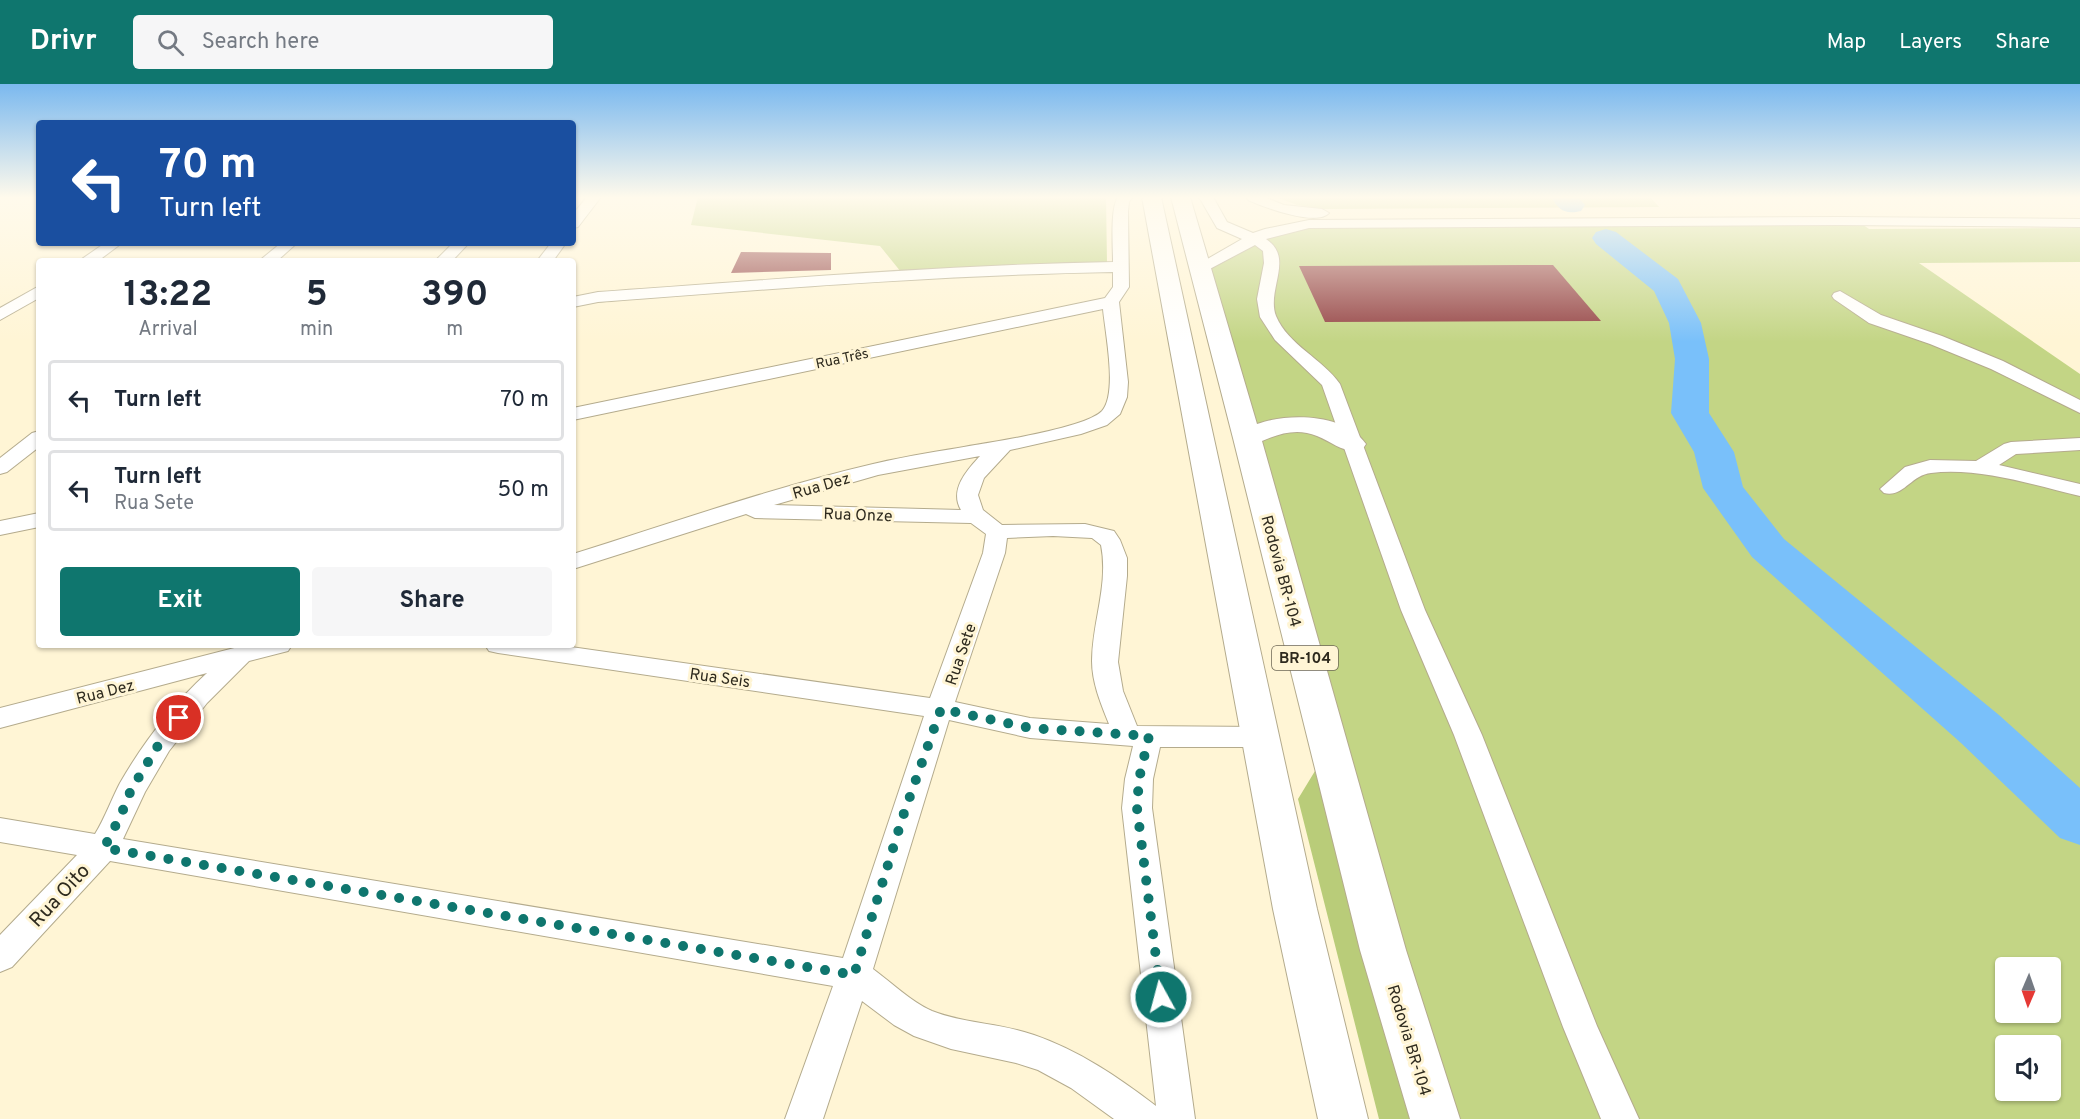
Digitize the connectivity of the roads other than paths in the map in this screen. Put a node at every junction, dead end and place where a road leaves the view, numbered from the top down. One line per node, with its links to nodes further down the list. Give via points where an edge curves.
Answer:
1 (1121, 245): 12 (street)
2 (1160, 245): 41 (highway)
3 (1192, 245): 13 (highway, Rodovia BR-104 / BR-104)
4 (1245, 245): 13 (street)
5 (1266, 245): 23 (street, via 1273,260 1264,303 1269,317 1284,340 1331,384)
6 (110, 246): 9 (street)
7 (286, 246): 10 (street)
8 (459, 246): 11 (street)
9 (92, 258)
10 (271, 258)
11 (446, 258)
12 (1121, 267): 16 (street, via 1026,267 915,274); 17 (street, via 1121,286)
13 (1198, 269): 21 (highway, Rodovia BR-104 / BR-104)
14 (36, 293): 18 (street)
15 (1840, 297): 19 (street, via 1875,319 1997,365)
16 (576, 301)
17 (1111, 302): 20 (street, Rua Três); 25 (street, Rua Dez, via 1119,382 1118,397 1110,414 1074,430)
18 (0, 315)
19 (2080, 407)
20 (576, 413)
21 (1247, 438): 23 (highway, via 1274,425 1297,423 1330,430); 50 (highway, Rodovia BR-104 / BR-104, via 1380,939)
22 (36, 439): 26 (street)
23 (1352, 444): 51 (street, via 1413,610 1468,735 1580,1027)
24 (2080, 444): 27 (street, via 2011,448)
25 (1003, 446): 30 (street, Rua Dez, via 886,467); 32 (street, Rua Sete, via 972,477 969,486 969,504)
26 (0, 468)
27 (1978, 469): 28 (street, via 1946,464 1911,471); 29 (street)
28 (1891, 489)
29 (2080, 490)
30 (738, 510): 32 (street, Rua Onze); 34 (street, Rua Dez)
31 (36, 521): 33 (street)
32 (987, 525): 38 (street, Rua Sete, via 994,553); 40 (street, Rua Onze, via 1077,530 1106,536 1114,546 1116,565 1105,660 1109,695)
33 (0, 528)
34 (576, 561)
35 (269, 648): 37 (street, Rua Dez)
36 (519, 648): 38 (street, Rua Seis)
37 (239, 657): 39 (street, Rua Dez); 43 (street, Rua Oito, via 198,696 159,744 131,790)
38 (941, 709): 40 (street, Rua Seis, via 1030,728); 45 (street, Rua Sete)
39 (0, 718)
40 (1138, 736): 41 (street, Rua Seis); 48 (street, via 1137,808)
41 (1260, 737): 49 (highway)
42 (0, 830): 43 (street)
43 (104, 848): 44 (street, Rua Oito); 45 (street)
44 (0, 957)
45 (854, 975): 46 (street, Rua Sete); 47 (street, via 915,1020 1018,1046 1066,1064)
46 (804, 1119)
47 (1143, 1119)
48 (1176, 1119)
49 (1343, 1119)
50 (1435, 1119)
51 (1620, 1119)

